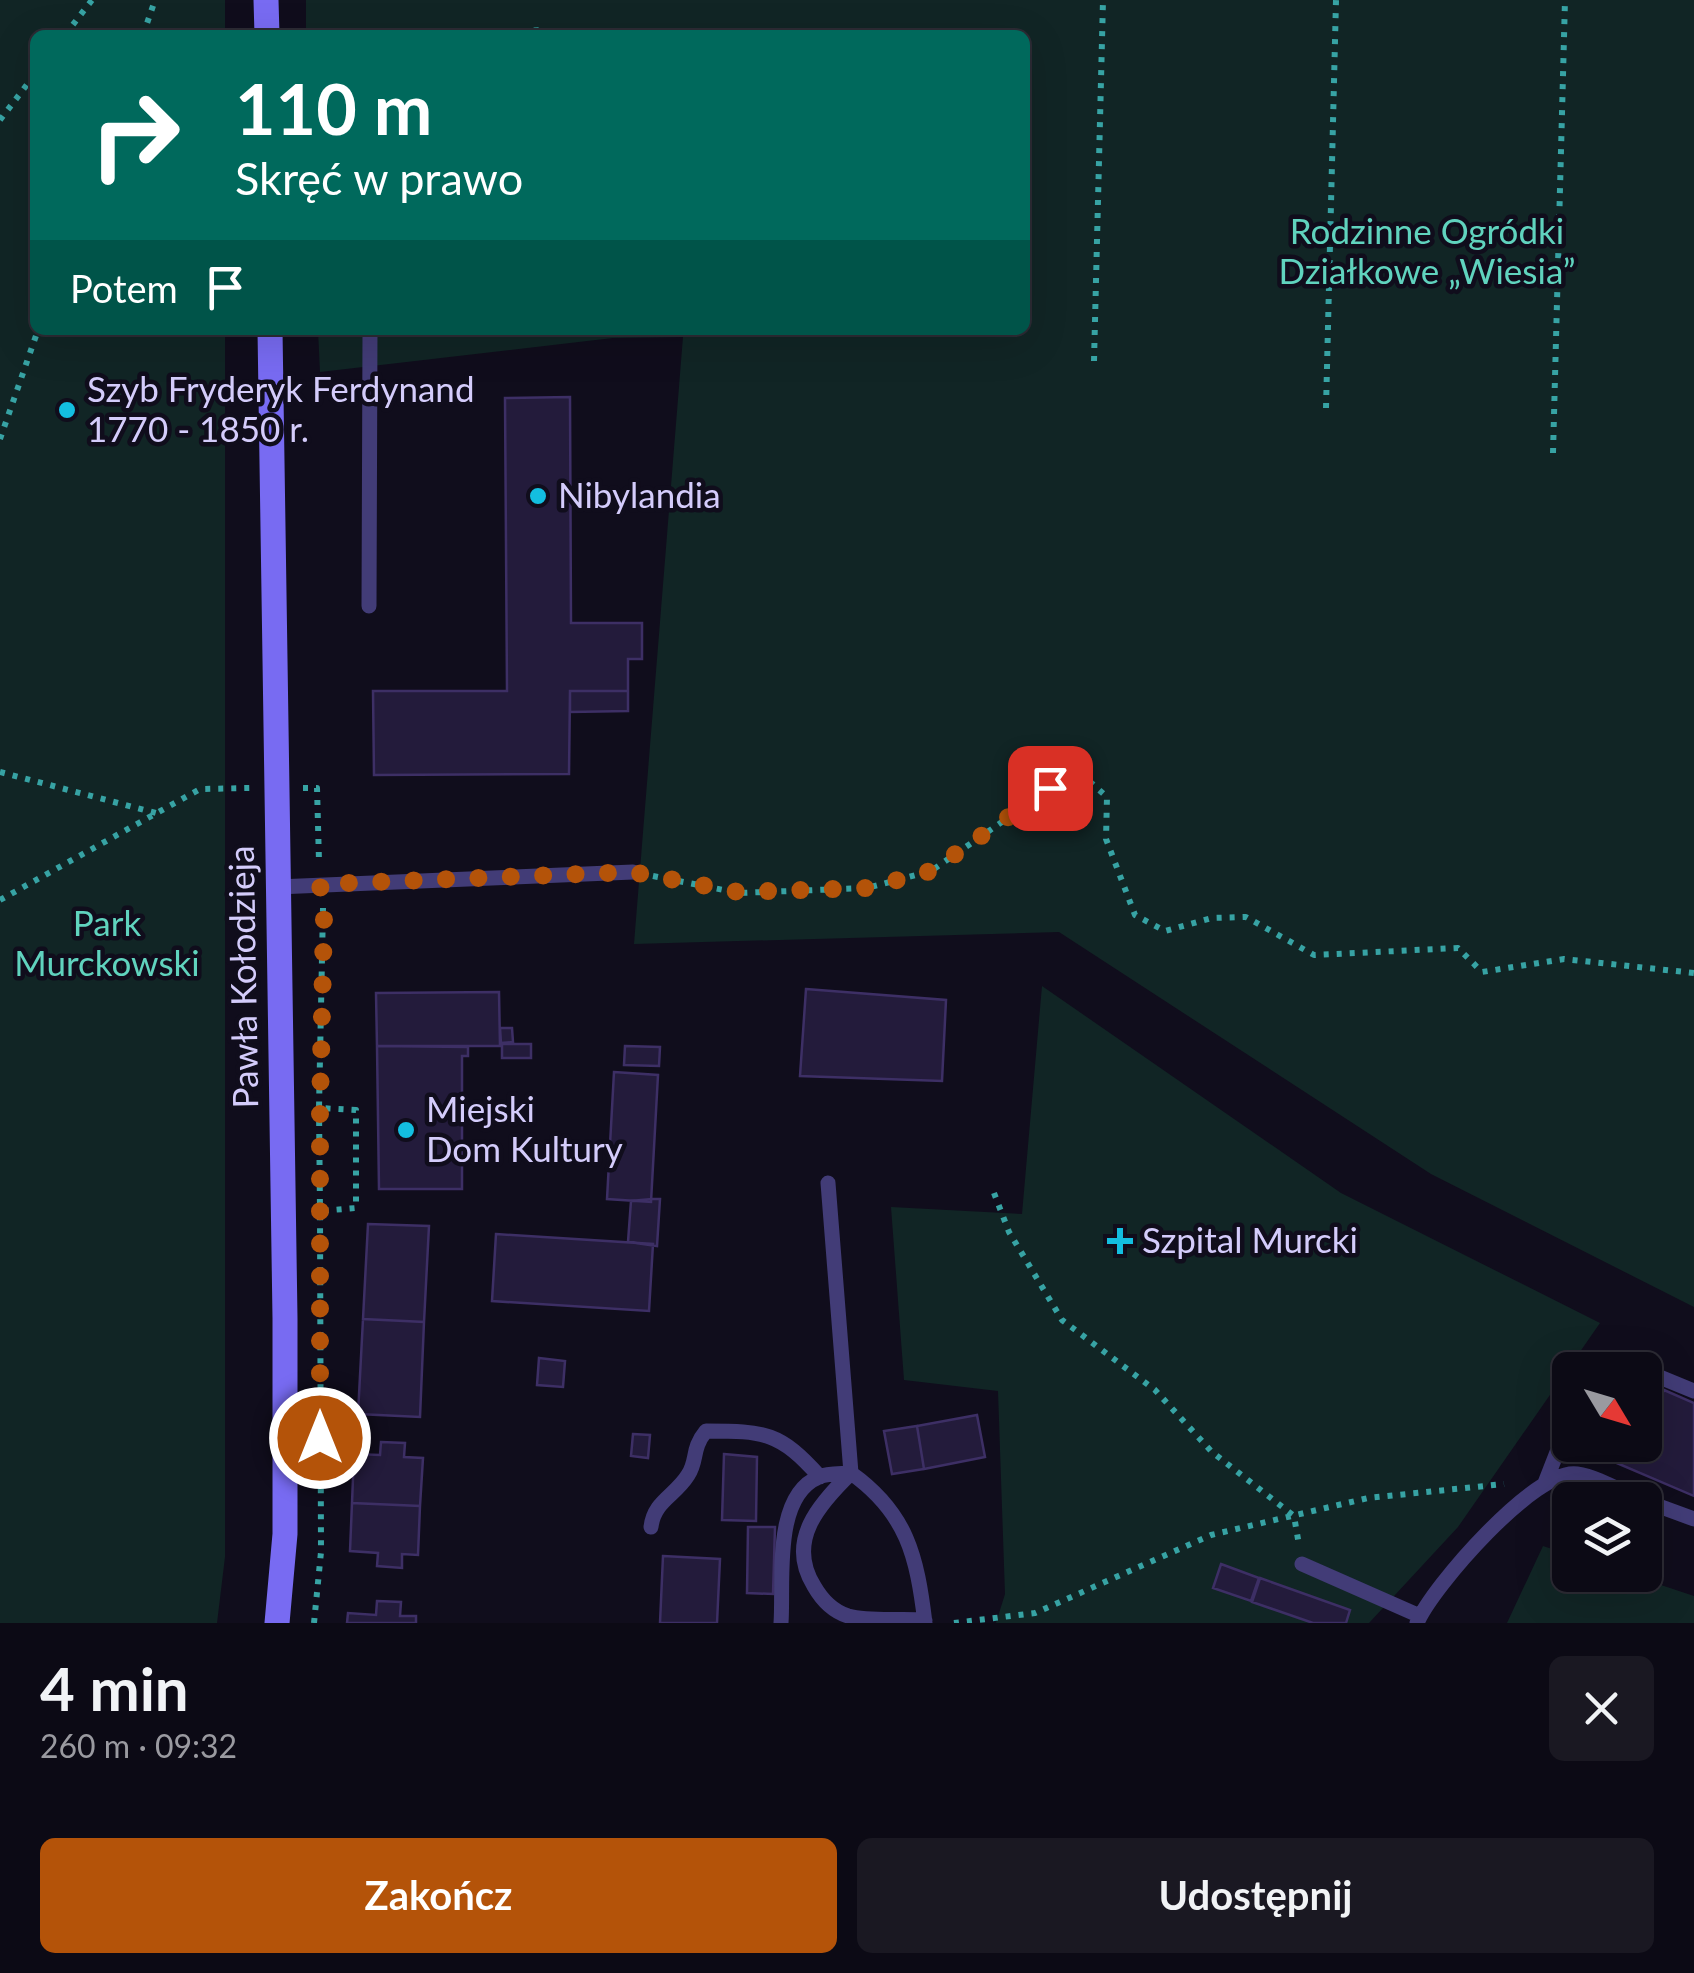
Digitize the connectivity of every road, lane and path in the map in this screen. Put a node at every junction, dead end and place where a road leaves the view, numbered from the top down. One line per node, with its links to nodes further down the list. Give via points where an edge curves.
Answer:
1 (92, 0): 7 (path)
2 (156, 0): 8 (path)
3 (266, 0): 9 (street)
4 (1103, 0): 15 (path)
5 (1336, 0): 16 (path)
6 (1566, 0): 18 (path)
7 (69, 30)
8 (144, 30)
9 (266, 30)
10 (30, 81): 11 (path)
11 (0, 120)
12 (36, 335): 17 (path)
13 (270, 335): 21 (street, Pawła Kołodzieja)
14 (370, 335): 19 (lane)
15 (1094, 361)
16 (1326, 408)
17 (0, 439)
18 (1553, 452)
19 (370, 606)
20 (0, 772): 23 (path)
21 (275, 788): 23 (path, via 200,789); 26 (street, Pawła Kołodzieja)
22 (317, 788): 25 (path)
23 (158, 813): 27 (path)
24 (632, 872): 25 (lane); 28 (path, via 739,892 867,888 931,871 1050,788 1088,780 1107,797 1106,839 1135,914 1164,931 1246,917 1314,956 1458,948 1482,972 1564,960)
25 (320, 884): 26 (lane); 29 (path)
26 (277, 887): 47 (street, Pawła Kołodzieja, via 285,1318 285,1534)
27 (0, 900)
28 (1694, 974)
29 (320, 1108): 32 (path); 32 (path, via 356,1110 356,1208)
30 (828, 1182): 36 (lane)
31 (994, 1193): 41 (path, via 1009,1232 1062,1320 1155,1390 1212,1452)
32 (320, 1211): 48 (path)
33 (1662, 1378): 34 (lane)
34 (1694, 1391)
35 (1553, 1462): 39 (lane)
36 (851, 1473): 37 (lane); 46 (lane, via 894,1511 913,1558); 46 (lane, via 809,1525 802,1545 812,1583 834,1610 851,1617)
37 (820, 1476): 43 (lane, via 790,1444 774,1437 755,1430 706,1431 693,1446 690,1473 653,1512); 49 (lane, via 792,1507)
38 (1598, 1482): 39 (lane, via 1576,1473)
39 (1545, 1483): 41 (path, via 1368,1498); 45 (lane, via 1474,1546)
40 (1662, 1508): 42 (lane)
41 (1294, 1516): 50 (path, via 1210,1535 1036,1613)
42 (1694, 1519)
43 (651, 1528)
44 (1302, 1564): 45 (lane)
45 (1419, 1620)
46 (925, 1621)
47 (277, 1623)
48 (314, 1623)
49 (781, 1623)
50 (954, 1623)

